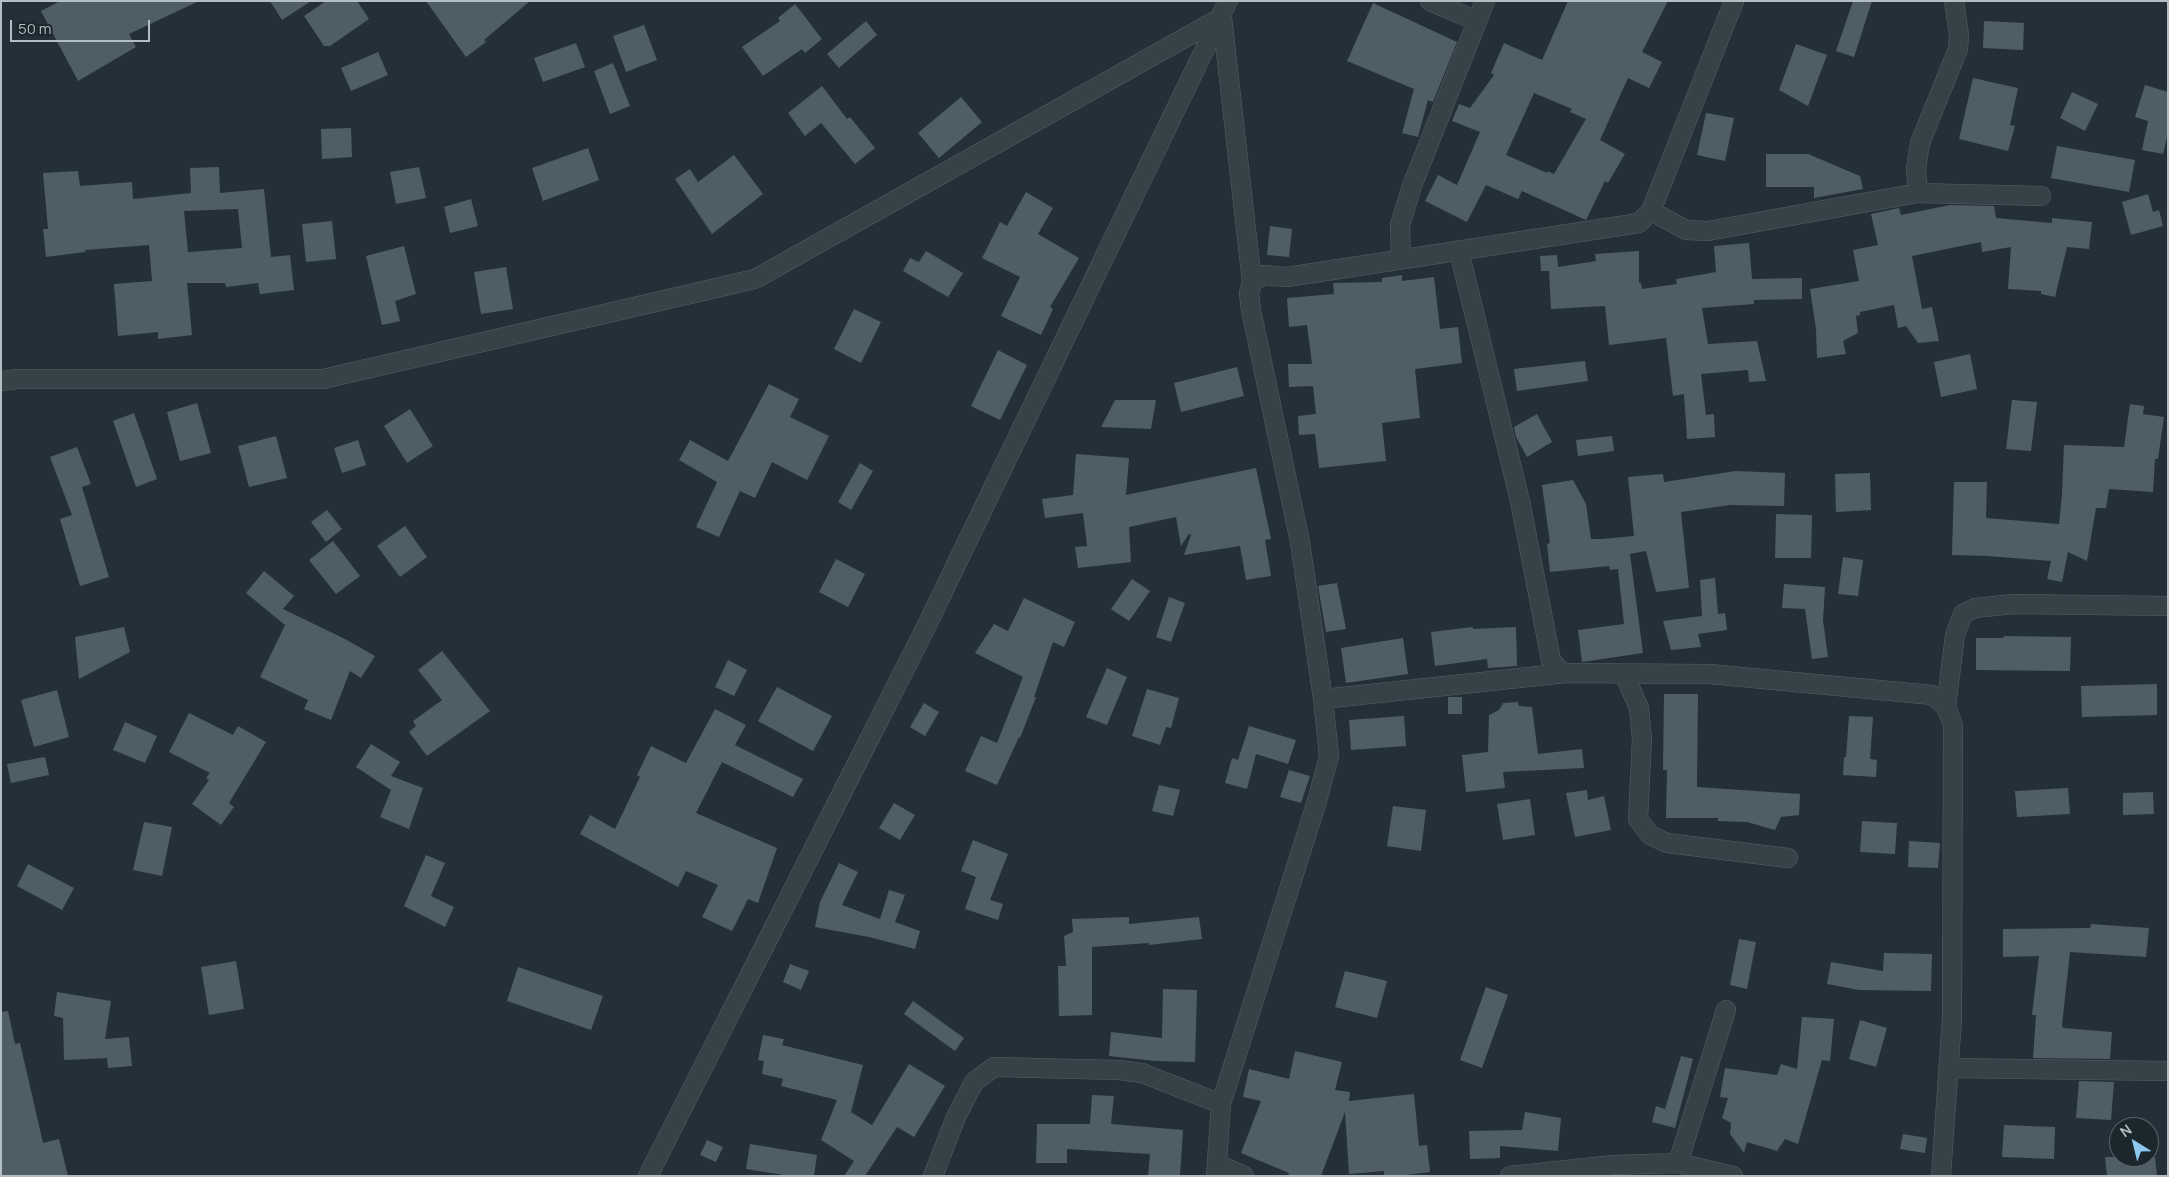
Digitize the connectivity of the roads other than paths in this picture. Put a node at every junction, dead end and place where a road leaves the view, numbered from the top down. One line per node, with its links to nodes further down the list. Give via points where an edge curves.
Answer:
1 (1430, 1): 6 (street)
2 (1485, 1): 6 (street)
3 (1734, 1): 9 (street)
4 (1954, 1): 7 (street, via 1958,49 1920,143 1916,168)
5 (1225, 9): 12 (street); 13 (street, via 755,279 323,379); 27 (street, via 926,627)
6 (1477, 21): 11 (street, via 1412,186 1400,225)
7 (1918, 193): 8 (street); 9 (street, via 1708,231 1686,230)
8 (2041, 196)
9 (1651, 211): 10 (street, via 1639,223 1621,227)
10 (1459, 251): 11 (street); 15 (street, via 1520,501 1551,660)
11 (1401, 259): 12 (street, via 1286,277 1264,275)
12 (1252, 282): 17 (street, via 1249,293 1251,310 1300,542)
13 (1, 381)
14 (2168, 606): 18 (street, via 2014,604 1975,608 1963,614 1955,636)
15 (1566, 673): 16 (street); 17 (street)
16 (1624, 674): 18 (street, via 1710,674 1932,695); 19 (street, via 1639,708 1642,739 1638,819 1650,835 1667,843)
17 (1323, 699): 23 (street, via 1329,756)
18 (1946, 706): 21 (street, via 1953,725)
19 (1788, 858)
20 (1726, 1010): 24 (street)
21 (1949, 1068): 22 (street); 32 (street)
22 (2168, 1071)
23 (1221, 1104): 25 (street); 28 (street, via 1142,1073 994,1068 974,1082 956,1117)
24 (1678, 1163): 26 (street); 31 (street)
25 (1217, 1170): 29 (street)
26 (1613, 1170): 30 (street)
27 (648, 1176)
28 (933, 1176)
29 (1244, 1176)
30 (1510, 1176)
31 (1734, 1176)
32 (1942, 1176)

